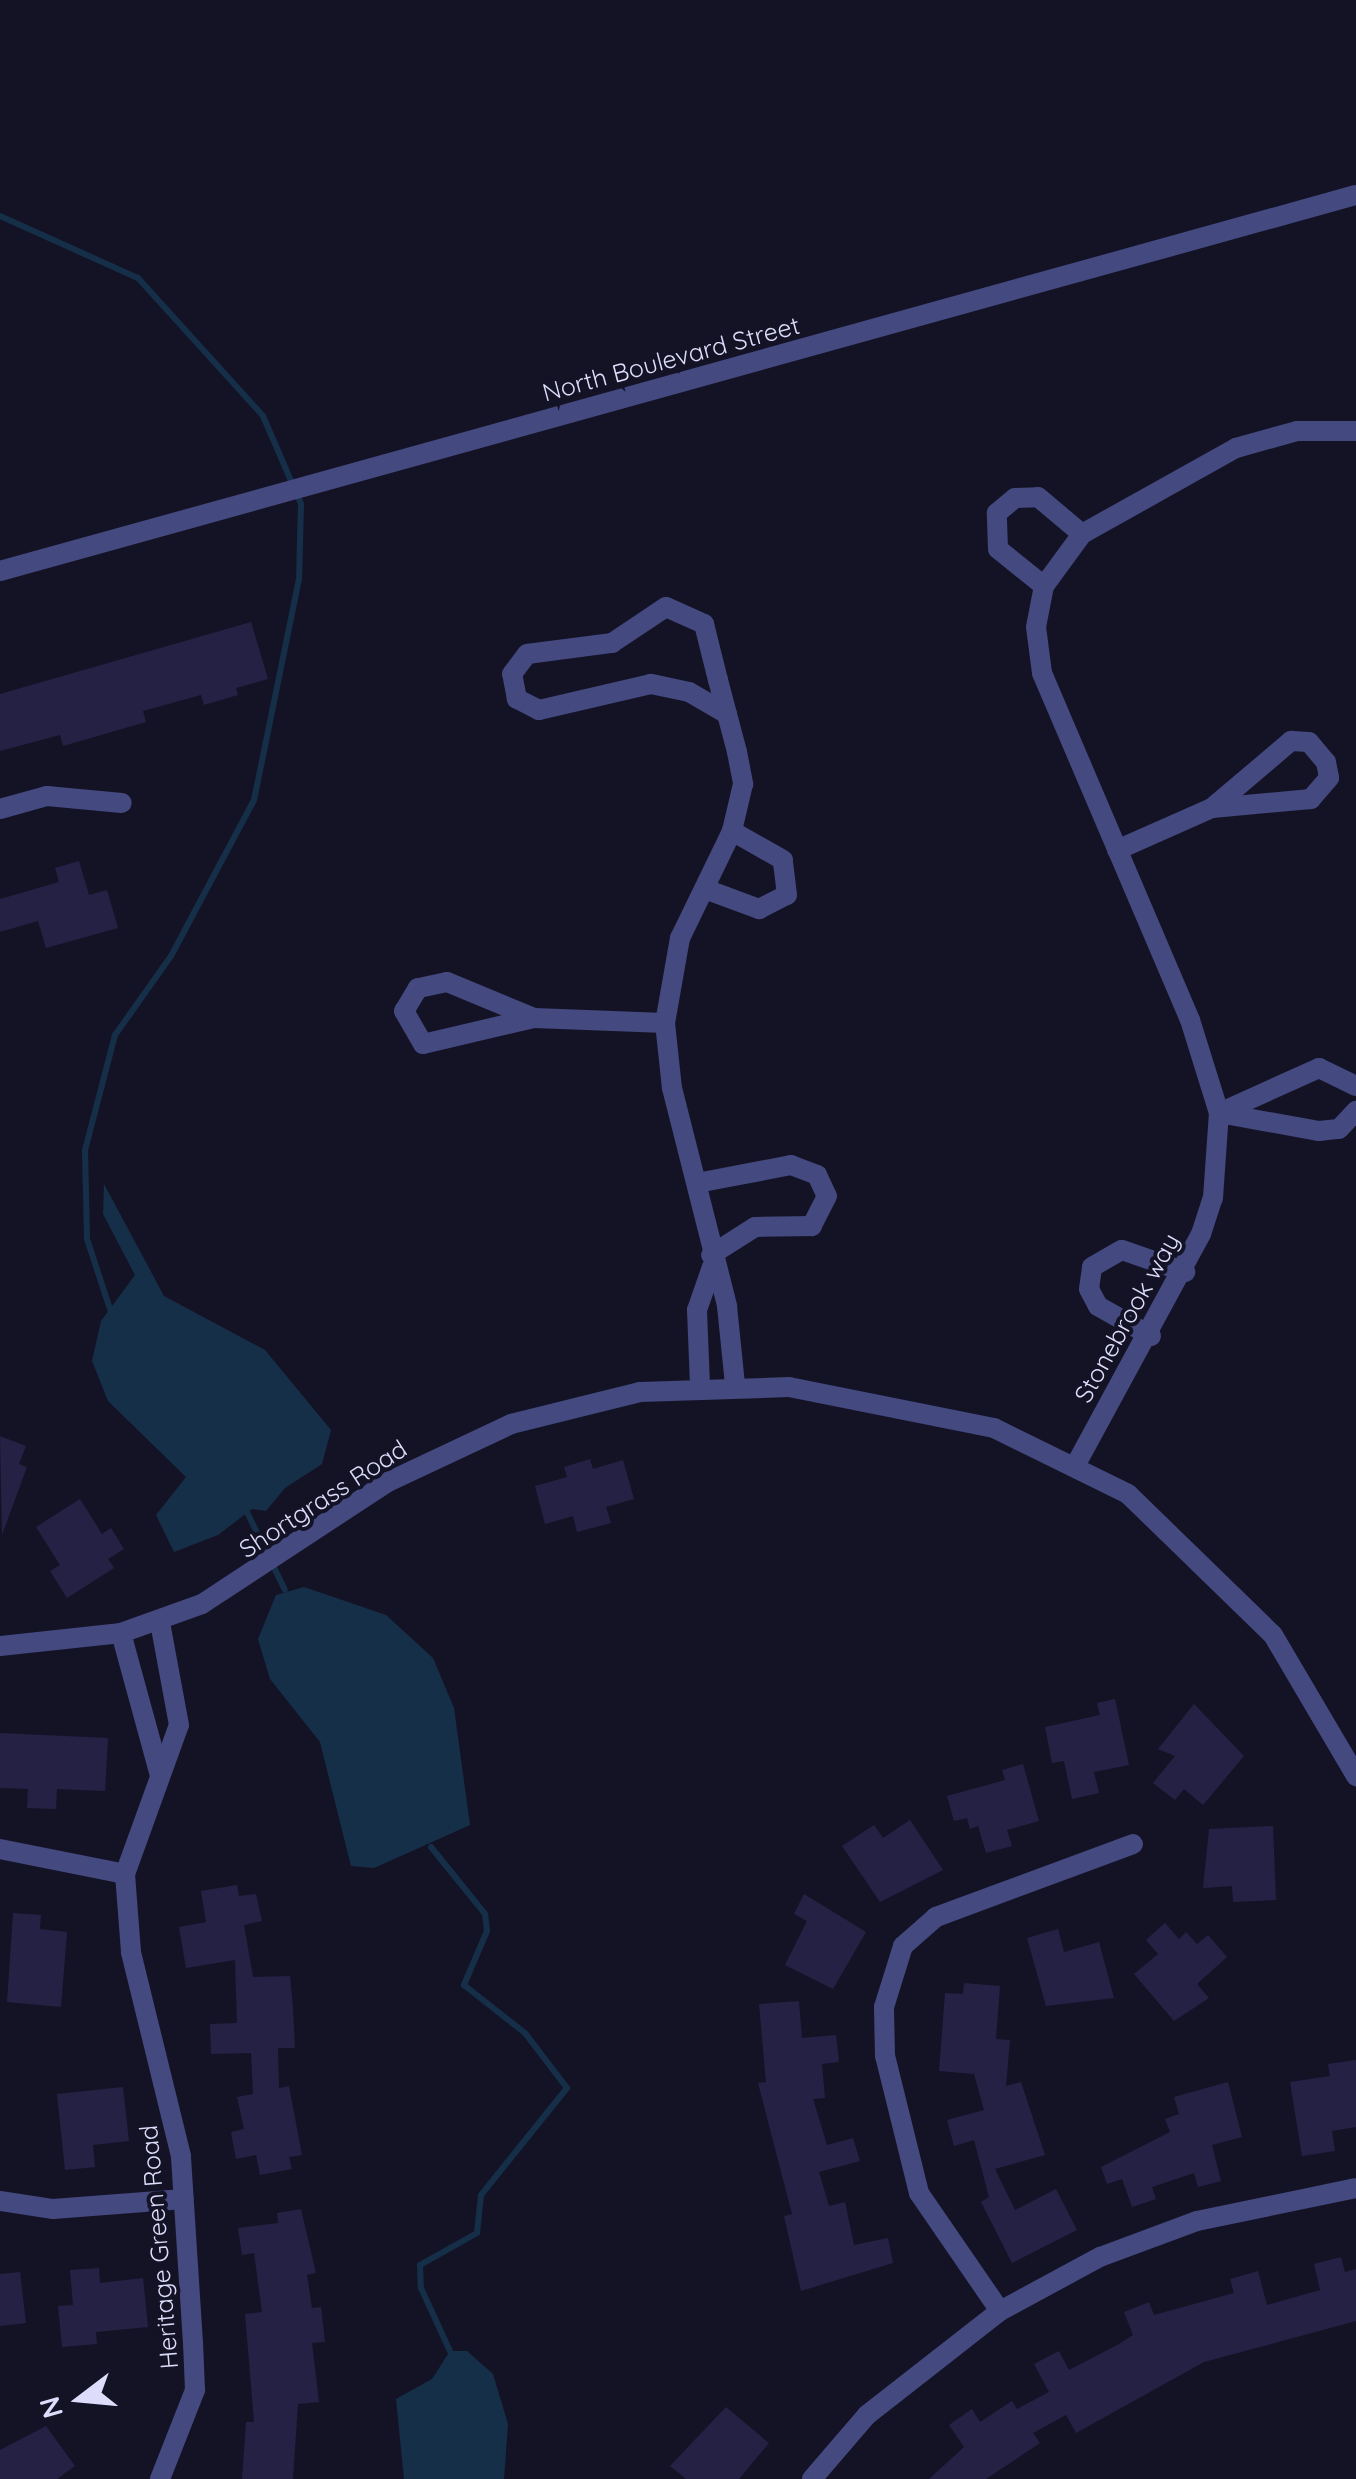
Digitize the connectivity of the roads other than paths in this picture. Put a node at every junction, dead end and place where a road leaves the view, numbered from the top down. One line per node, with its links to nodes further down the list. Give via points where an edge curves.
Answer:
1 (1356, 194): 4 (street, North Boulevard Street)
2 (1356, 431): 3 (street, via 1297,431 1236,448)
3 (1082, 534): 5 (street); 5 (street, via 1038,498 1015,498 997,513 998,549)
4 (0, 571)
5 (1044, 586): 11 (street, Stonebrook way, via 1036,628 1042,673)
6 (727, 714): 6 (street, via 704,624 680,608 666,607 592,649 527,654 512,674 517,700 539,710 651,684 689,692); 10 (street, via 743,784)
7 (122, 803): 9 (street, via 48,796)
8 (1212, 808): 8 (street, via 1311,799 1329,778 1326,762 1309,742 1292,741); 11 (street)
9 (0, 809)
10 (732, 831): 12 (street); 12 (street, via 783,860 787,895 759,910)
11 (1117, 850): 17 (street, Stonebrook way, via 1196,1036)
12 (705, 888): 14 (street, via 669,976)
13 (534, 1018): 13 (street, via 447,982 418,988 404,1011 423,1044); 14 (street)
14 (665, 1023): 18 (street)
15 (1356, 1086): 17 (street, via 1319,1068)
16 (1356, 1110): 17 (street, via 1339,1129 1319,1131)
17 (1218, 1113): 20 (street, Stonebrook way, via 1213,1198)
18 (697, 1183): 19 (street); 19 (street, via 792,1164 818,1175 828,1196 812,1226 754,1227)
19 (712, 1261): 22 (street, via 697,1310); 23 (street, via 728,1306)
20 (1185, 1272): 21 (street, Stonebrook way); 21 (street, via 1122,1250 1092,1267 1089,1289 1098,1306)
21 (1152, 1336): 24 (street, Stonebrook way)
22 (700, 1385): 23 (street, Shortgrass Road); 25 (street, Shortgrass Road, via 575,1404 451,1449 388,1482 238,1585)
23 (736, 1385): 24 (street, Shortgrass Road, via 900,1405 994,1428)
24 (1075, 1466): 29 (street, Shortgrass Road, via 1128,1494 1274,1635)
25 (160, 1622): 26 (street, Shortgrass Road); 28 (street, Heritage Green Road, via 179,1725)
26 (121, 1633): 27 (street, Shortgrass Road); 28 (street)
27 (0, 1646)
28 (160, 1776): 32 (street, Heritage Green Road)
29 (1356, 1776)
30 (1133, 1844): 36 (street, via 936,1917 903,1946 884,2006 885,2056 918,2193)
31 (0, 1849): 32 (street)
32 (125, 1874): 34 (street, Heritage Green Road, via 130,1952 174,2111)
33 (1356, 2188): 36 (street, via 1197,2221 1100,2257)
34 (184, 2199): 35 (street, via 53,2209); 37 (street, Heritage Green Road, via 195,2390)
35 (0, 2201)
36 (1000, 2311): 38 (street, via 867,2415)
37 (160, 2479)
38 (812, 2479)

